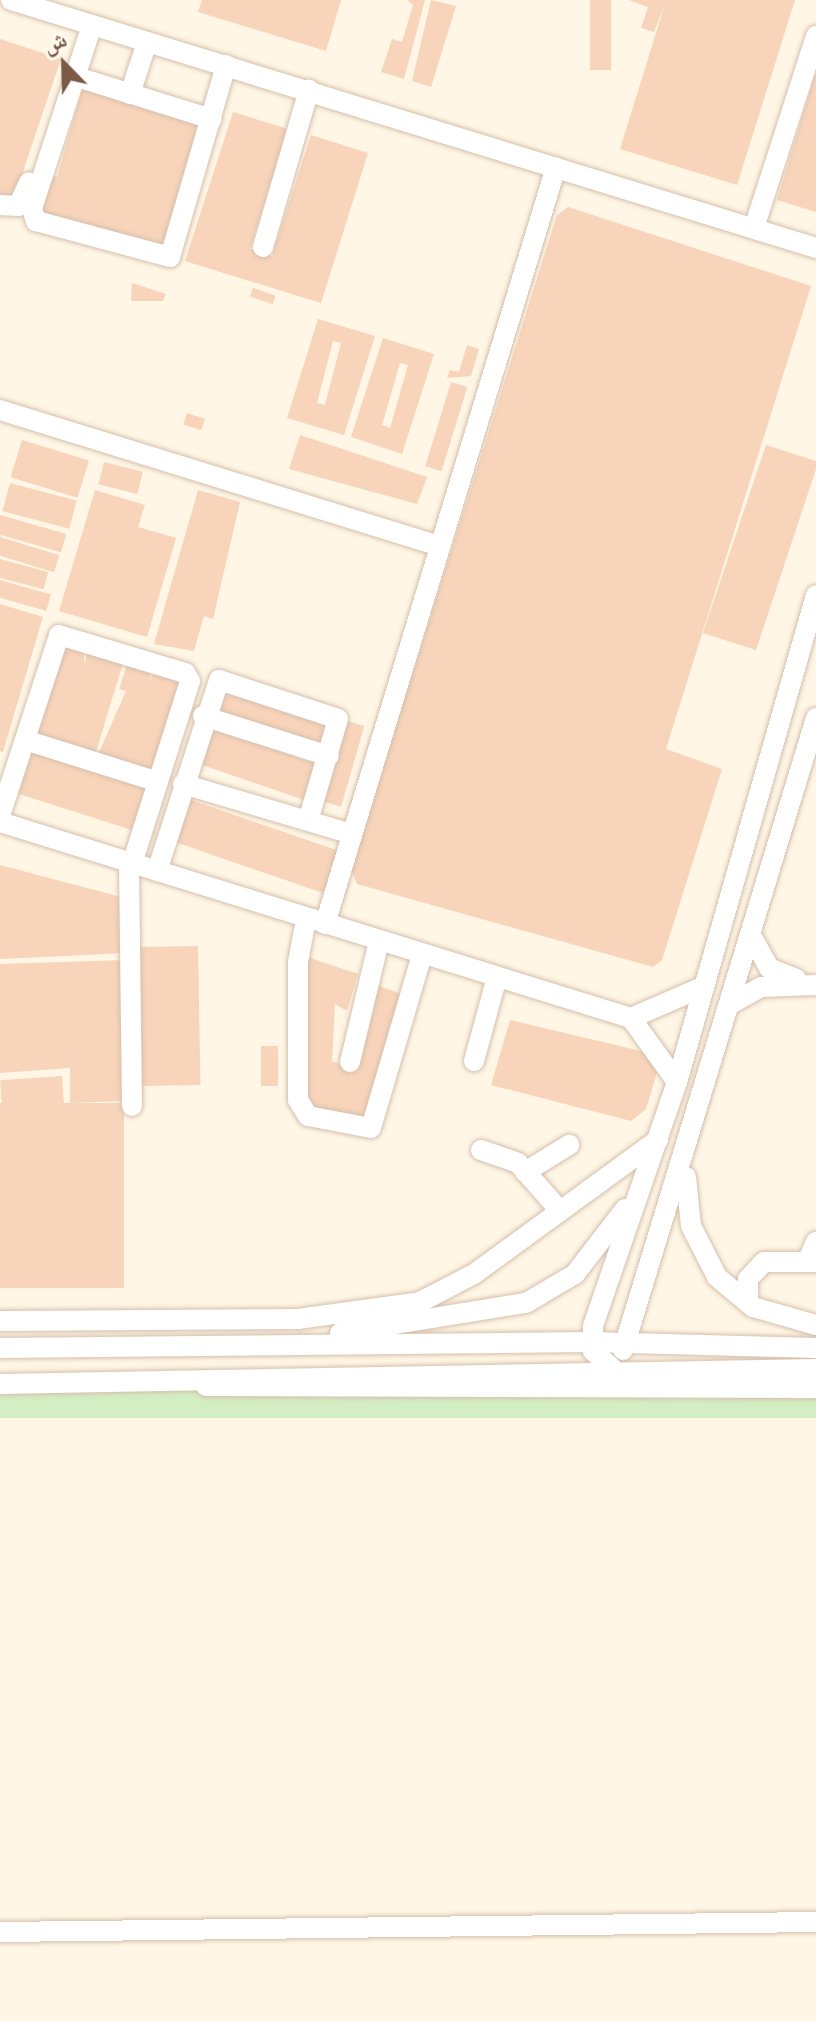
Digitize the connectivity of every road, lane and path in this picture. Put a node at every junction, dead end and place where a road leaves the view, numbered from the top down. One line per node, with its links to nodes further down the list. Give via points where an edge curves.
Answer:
1 (11, 0): 2 (street)
2 (86, 24): 4 (street); 6 (street); 11 (street, via 25,197 18,206)
3 (816, 36): 12 (street)
4 (147, 42): 5 (street); 8 (street)
5 (233, 67): 7 (street); 9 (street); 15 (street)
6 (77, 77): 8 (street); 9 (street, via 32,209 36,221 170,257)
7 (309, 90): 10 (street); 13 (street)
8 (130, 94): 9 (street)
9 (212, 119)
10 (556, 167): 12 (street); 17 (street)
11 (0, 205)
12 (754, 228): 14 (street)
13 (263, 247)
14 (816, 248)
15 (179, 259)
16 (0, 410): 17 (street)
17 (440, 546): 27 (street)
18 (816, 595): 36 (street)
19 (203, 716): 22 (street); 22 (street, via 219,680 319,711 339,722); 24 (street)
20 (816, 718): 31 (street)
21 (25, 740): 23 (street); 23 (street, via 53,643 68,634 188,675); 25 (street)
22 (329, 756): 26 (street)
23 (158, 782): 28 (street)
24 (183, 784): 26 (street); 29 (street)
25 (0, 819): 28 (street)
26 (308, 821): 27 (street)
27 (352, 834): 30 (street)
28 (131, 863): 29 (street); 43 (street)
29 (157, 871): 30 (street)
30 (315, 921): 32 (street); 33 (street, via 298,962 298,1100 308,1116 371,1128)
31 (752, 937): 35 (street, via 776,973); 37 (street)
32 (379, 941): 33 (street); 40 (street)
33 (426, 956): 34 (street); 42 (street)
34 (497, 977): 38 (street); 39 (street)
35 (816, 984): 37 (street, via 761,987)
36 (698, 989): 38 (street); 41 (street)
37 (734, 1002): 47 (street)
38 (631, 1018): 41 (street)
39 (474, 1061)
40 (350, 1062)
41 (677, 1082): 44 (street)
42 (393, 1093)
43 (132, 1106)
44 (658, 1140): 48 (street); 50 (street)
45 (569, 1145): 49 (street)
46 (481, 1150): 49 (street)
47 (686, 1151): 53 (street, via 685,1198 700,1252); 57 (street)
48 (647, 1168): 56 (street); 58 (street, via 601,1246 575,1274 526,1303 391,1329)
49 (525, 1172): 50 (street)
50 (560, 1211): 54 (street, via 448,1290 390,1309 298,1319)
51 (816, 1242): 52 (street)
52 (812, 1262): 53 (street, via 758,1266 746,1287)
53 (748, 1303): 55 (street)
54 (0, 1321)
55 (816, 1325)
56 (591, 1342): 57 (street); 58 (street); 61 (street)
57 (629, 1342): 60 (street); 61 (street)
58 (193, 1347): 59 (street)
59 (0, 1348)
60 (816, 1348)
61 (603, 1368): 62 (street); 63 (street, via 245,1374)
62 (816, 1369)
63 (194, 1383): 64 (street); 65 (street, via 236,1390)
64 (0, 1384)
65 (816, 1388)
66 (816, 1922): 67 (street)
67 (0, 1932)

